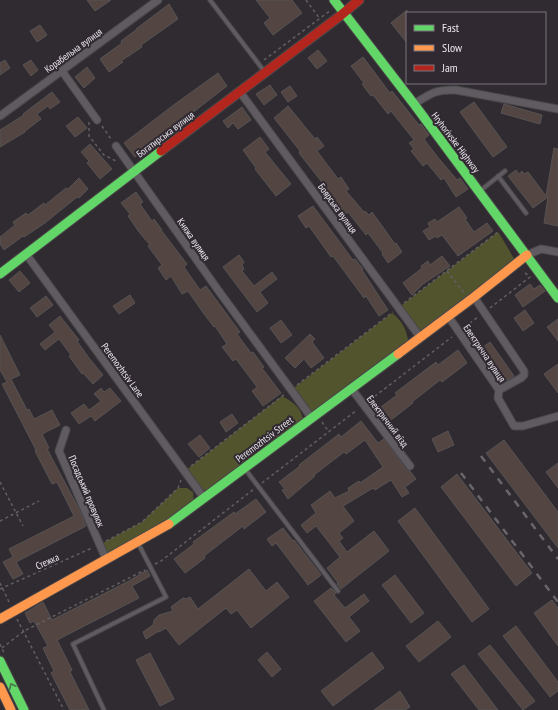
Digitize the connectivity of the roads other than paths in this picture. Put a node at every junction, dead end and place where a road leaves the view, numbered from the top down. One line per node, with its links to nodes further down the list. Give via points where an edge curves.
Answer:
1 (158, 0): 6 (street, Корабельна вулиця)
2 (210, 0): 7 (lane)
3 (359, 0): 5 (street, Богатирська вулиця)
4 (336, 2): 5 (street, Hryhorivske Highway)
5 (344, 13): 7 (street, Богатирська вулиця); 9 (street, Hryhorivske Highway)
6 (62, 71): 11 (street, Корабельна вулиця); 12 (street)
7 (264, 72): 8 (street, Богатирська вулиця)
8 (240, 92): 14 (street, Богатирська вулиця); 26 (street, Боярська вулиця)
9 (414, 104): 10 (street, via 434,92 456,90); 17 (street, Hryhorivske Highway)
10 (558, 109)
11 (0, 116)
12 (97, 120)
13 (116, 146): 14 (street, Княжа вулиця)
14 (134, 171): 20 (street, Богатирська вулиця); 30 (street, Княжа вулиця)
15 (505, 171): 16 (lane)
16 (498, 176): 17 (lane); 18 (lane)
17 (479, 191): 21 (street, Hryhorivske Highway)
18 (526, 213)
19 (558, 252): 21 (street, via 541,249)
20 (26, 254): 22 (street, Богатирська вулиця); 34 (street, Peremozhtsiv Lane)
21 (527, 255): 23 (street, Peremozhtsiv Street); 24 (street, Hryhorivske Highway)
22 (0, 274)
23 (472, 298): 25 (street, Peremozhtsiv Street); 28 (street, via 485,312 524,371 521,378)
24 (558, 298)
25 (448, 316): 26 (street, Peremozhtsiv Street); 28 (street, Електрична вулиця)
26 (420, 337): 27 (street, Peremozhtsiv Street)
27 (351, 388): 30 (street, Peremozhtsiv Street); 32 (street, Електричний вїзд)
28 (499, 390): 29 (street, Електрична вулиця, via 498,398 514,426)
29 (558, 416)
30 (311, 417): 33 (street, Peremozhtsiv Street)
31 (66, 430): 36 (street, Посадський провулок, via 59,451)
32 (410, 466)
33 (245, 468): 34 (street, Peremozhtsiv Street); 37 (lane)
34 (204, 498): 35 (street, Peremozhtsiv Street, via 170,524)
35 (137, 542): 36 (street, Peremozhtsiv Street); 43 (lane, via 166,597 73,644)
36 (106, 559): 38 (street, Peremozhtsiv Street)
37 (338, 591)
38 (0, 618)
39 (0, 661): 42 (street, one-way to 39)
40 (0, 687): 41 (street)
41 (11, 710)
42 (24, 710)
43 (104, 710)

